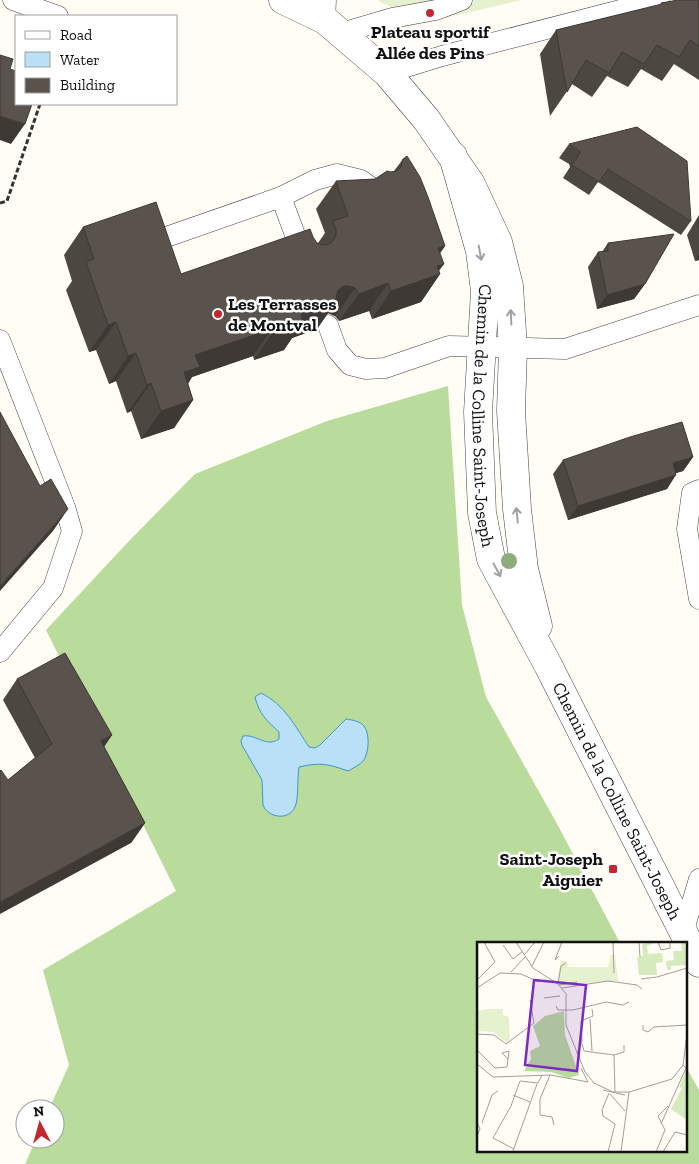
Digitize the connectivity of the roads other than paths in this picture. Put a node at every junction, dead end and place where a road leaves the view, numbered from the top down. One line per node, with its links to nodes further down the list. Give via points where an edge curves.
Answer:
1 (13, 0): 5 (lane)
2 (284, 0): 6 (street, Chemin de la Colline Saint-Joseph)
3 (462, 0): 6 (lane, via 436,10 392,18)
4 (659, 0): 7 (lane)
5 (55, 15)
6 (331, 18): 7 (street, Chemin de la Colline Saint-Joseph)
7 (387, 73): 8 (street, Chemin de la Colline Saint-Joseph)
8 (453, 156): 16 (street, Chemin de la Colline Saint-Joseph, one-way to 16, via 480,250 485,290); 17 (street, Chemin de la Colline Saint-Joseph, one-way to 8, via 509,286 498,242 471,184)
9 (372, 188): 10 (lane, via 361,180 337,174 315,180)
10 (281, 197): 11 (lane); 12 (lane)
11 (155, 241)
12 (305, 261)
13 (699, 305): 17 (lane, via 565,348)
14 (328, 325): 16 (lane, via 338,350 350,365 366,370 385,368 449,346)
15 (0, 340): 20 (lane, via 72,531 53,588)
16 (481, 347): 17 (lane); 21 (street, Chemin de la Colline Saint-Joseph, one-way to 21, via 478,412 482,513 491,559)
17 (513, 348): 21 (street, Chemin de la Colline Saint-Joseph, one-way to 17, via 524,569 517,509 511,410)
18 (699, 490): 19 (lane, via 692,494 687,529)
19 (699, 599)
20 (0, 652)
21 (548, 665): 23 (street, Chemin de la Colline Saint-Joseph)
22 (699, 879): 23 (lane)
23 (683, 932): 24 (street, Chemin de la Colline Saint-Joseph)
24 (699, 963)

